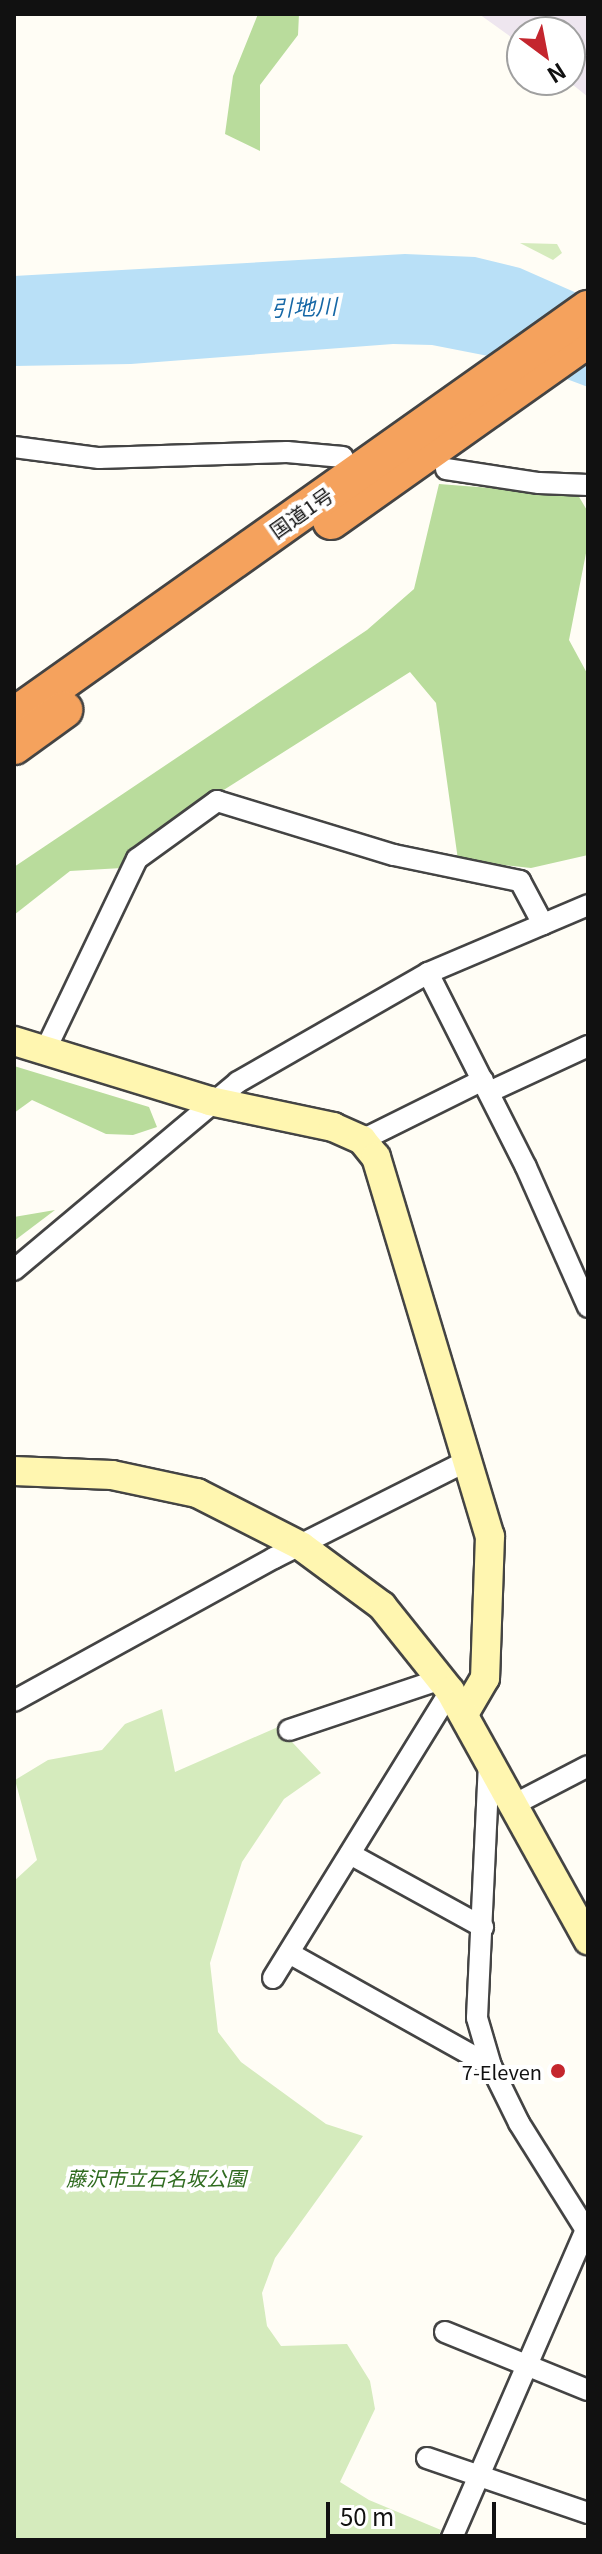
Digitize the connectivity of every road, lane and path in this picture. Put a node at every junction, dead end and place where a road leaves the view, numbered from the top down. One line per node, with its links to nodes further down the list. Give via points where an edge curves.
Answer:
1 (588, 309): 3 (highway, 国道1号)
2 (588, 339): 3 (highway, 国道1号)
3 (496, 389): 8 (highway, 国道1号); 9 (highway, 国道1号)
4 (14, 447): 5 (street, via 99,458 287,452)
5 (343, 457)
6 (446, 469): 7 (street)
7 (588, 485)
8 (14, 716)
9 (14, 746)
10 (588, 905): 11 (street)
11 (543, 924): 12 (street); 15 (street, via 520,881 419,862 217,801 137,859)
12 (428, 973): 16 (street); 17 (street)
13 (14, 1041): 15 (street)
14 (588, 1046): 16 (street)
15 (45, 1051): 17 (street)
16 (486, 1086): 18 (street); 19 (street)
17 (210, 1101): 18 (street, via 259,1108); 20 (street)
18 (362, 1140): 22 (street, via 376,1157 404,1264)
19 (580, 1265): 21 (street)
20 (14, 1270)
21 (588, 1307)
22 (469, 1460): 24 (street); 25 (street, via 490,1536 485,1678)
23 (14, 1471): 24 (street, via 112,1475 197,1493)
24 (301, 1546): 25 (street, via 382,1606); 26 (street)
25 (452, 1695): 27 (street); 28 (street); 31 (street)
26 (14, 1701)
27 (289, 1730)
28 (489, 1759): 30 (street); 32 (street)
29 (588, 1766): 30 (street)
30 (515, 1804): 33 (street)
31 (350, 1854): 32 (street); 34 (street)
32 (483, 1927): 36 (street, via 474,1989)
33 (588, 1940)
34 (289, 1953): 35 (street); 36 (street)
35 (273, 1978)
36 (491, 2066): 37 (street, via 519,2123)
37 (587, 2231): 39 (street)
38 (445, 2332): 39 (street)
39 (526, 2367): 40 (street); 42 (street)
40 (588, 2390)
41 (427, 2458): 42 (street)
42 (479, 2476): 43 (street); 44 (street)
43 (588, 2513)
44 (451, 2540)

